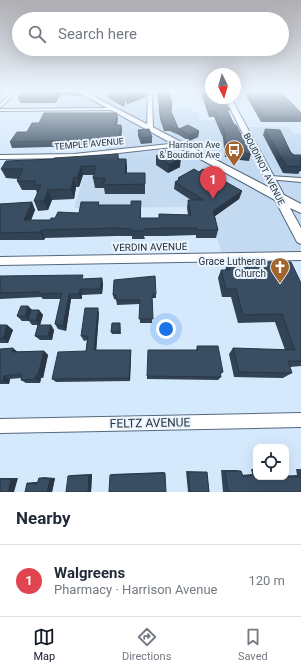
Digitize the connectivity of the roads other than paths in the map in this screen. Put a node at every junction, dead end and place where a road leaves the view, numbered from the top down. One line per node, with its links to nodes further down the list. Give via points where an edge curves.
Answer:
1 (123, 115): 4 (main road)
2 (150, 115): 4 (street)
3 (237, 115): 8 (main road, BOUDINOT AVENUE)
4 (150, 129): 5 (main road)
5 (179, 145): 6 (street, TEMPLE AVENUE, via 74,156); 7 (main road)
6 (0, 157)
7 (233, 174): 8 (main road); 10 (main road)
8 (268, 174): 9 (street); 10 (main road, BOUDINOT AVENUE)
9 (301, 180)
10 (280, 198): 11 (main road); 12 (main road, BOUDINOT AVENUE)
11 (301, 209)
12 (301, 239)
13 (301, 256): 14 (street, VERDIN AVENUE)
14 (0, 261)
15 (301, 420): 16 (street, FELTZ AVENUE)
16 (0, 426)

